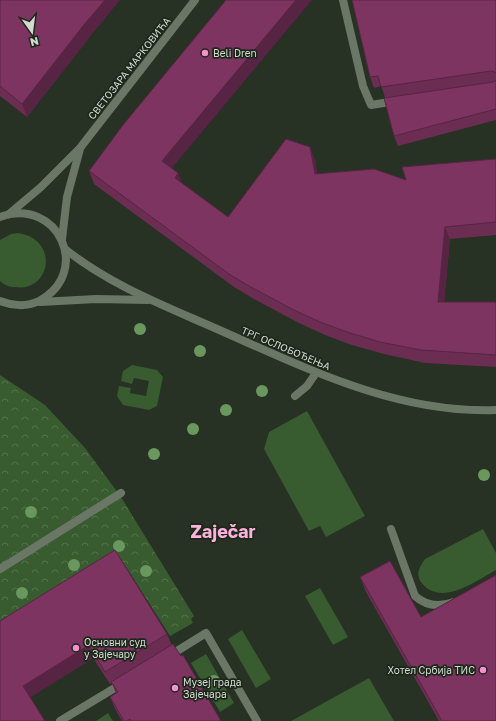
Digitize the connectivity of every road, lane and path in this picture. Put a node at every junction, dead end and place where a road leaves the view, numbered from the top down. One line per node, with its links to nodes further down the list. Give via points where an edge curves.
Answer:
1 (195, 0): 4 (street, СВЕТОЗАРА МАРКОВИЋА)
2 (344, 0): 3 (street, via 364,86 371,105)
3 (402, 100)
4 (80, 148): 5 (street, СВЕТОЗАРА МАРКОВИЋА, via 41,187); 7 (street, СВЕТОЗАРА МАРКОВИЋА, via 67,197)
5 (9, 214): 6 (street); 7 (street, via 30,214 40,217 48,222)
6 (0, 217)
7 (62, 239): 8 (street)
8 (65, 249): 10 (street, ТРГ ОСЛОБОЂЕЊА, via 83,263); 11 (street, via 65,270 61,280 46,297)
9 (0, 300): 12 (street)
10 (151, 300): 11 (street, ТРГ ОСЛОБОЂЕЊА); 14 (street, ТРГ ОСЛОБОЂЕЊА)
11 (36, 302): 12 (street, ТРГ ОСЛОБОЂЕЊА)
12 (13, 305): 13 (street)
13 (0, 308)
14 (316, 373): 15 (street, via 307,386); 16 (street, ТРГ ОСЛОБОЂЕЊА, via 374,393 417,404 441,408)
15 (295, 396)
16 (496, 410)
17 (122, 493): 19 (street)
18 (391, 529): 20 (street, via 415,596 420,601 437,605)
19 (0, 569)
20 (458, 599)
21 (160, 661): 24 (street, via 206,633)
22 (133, 677): 23 (street)
23 (60, 721)
24 (257, 721)

